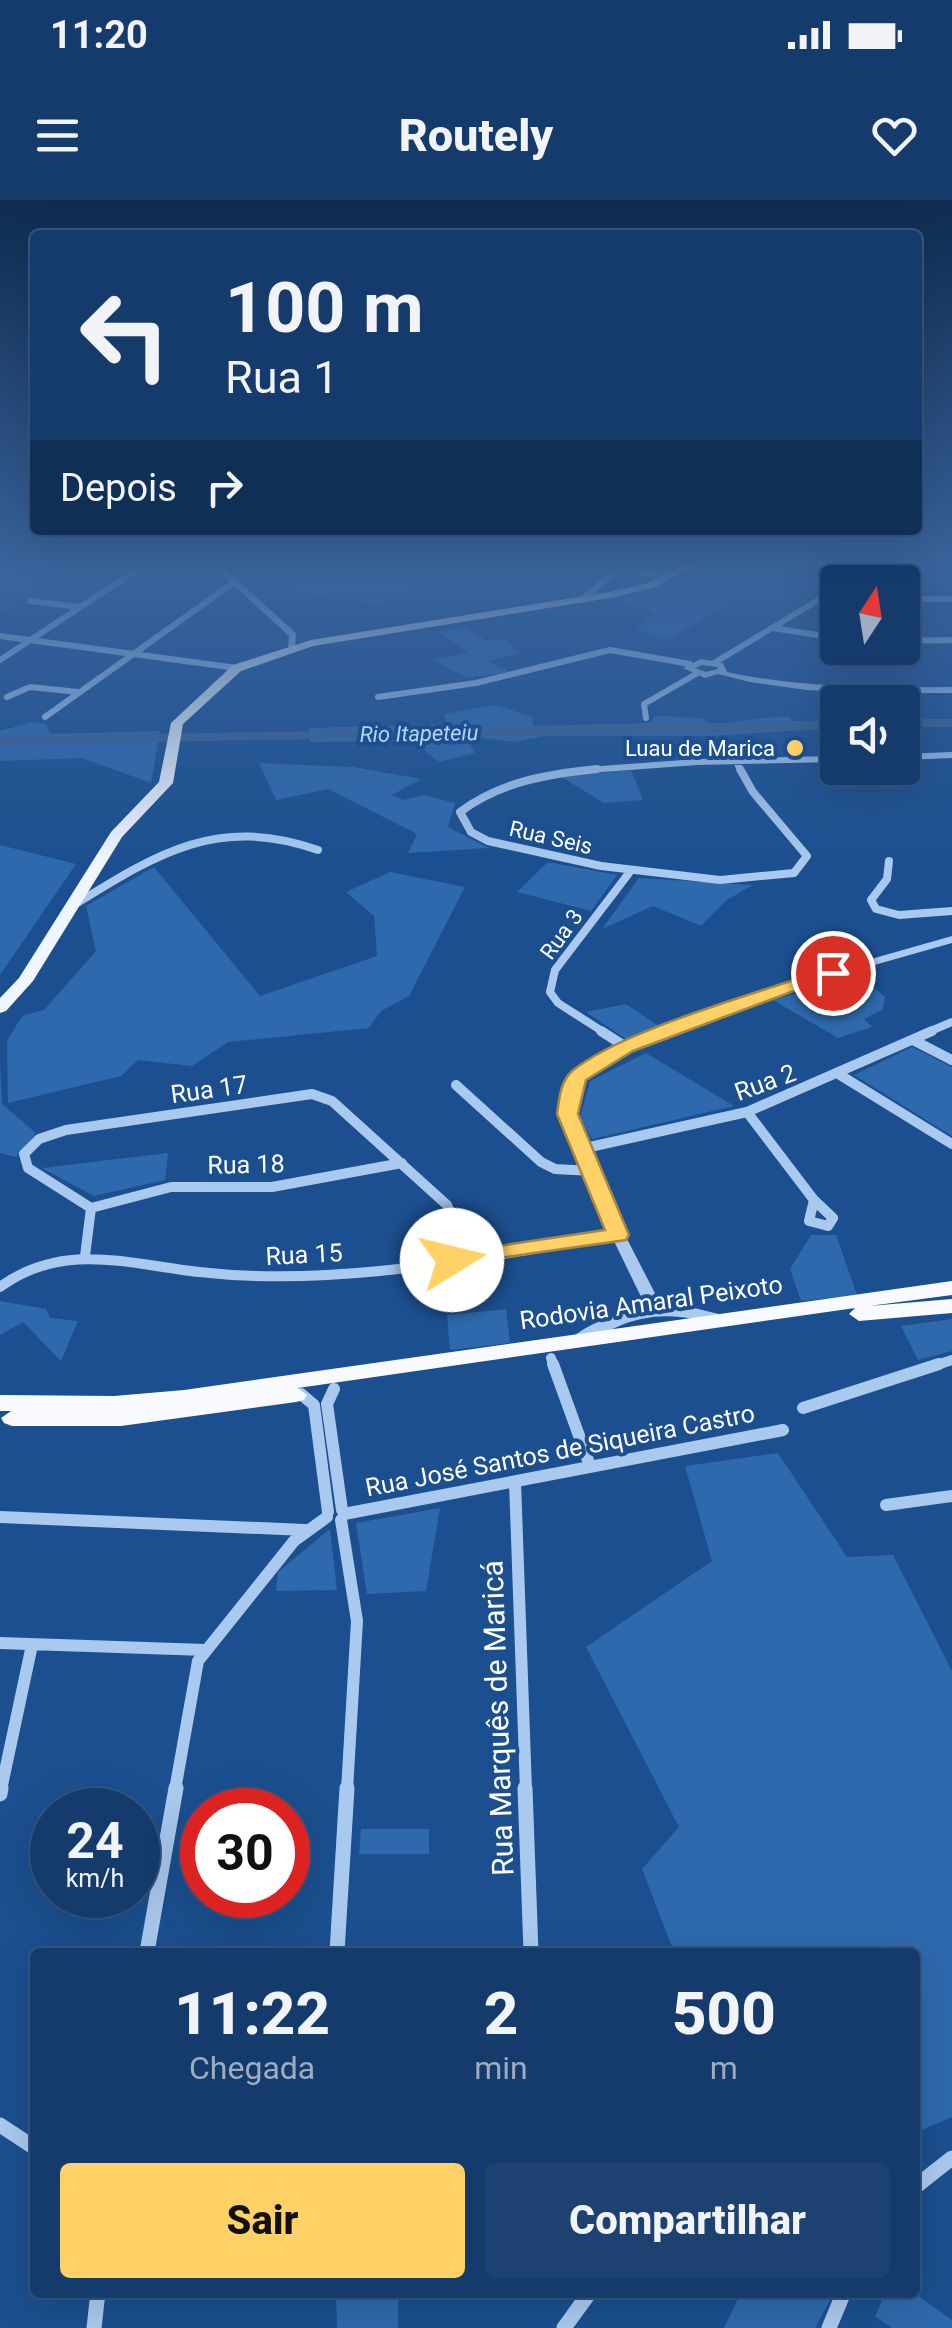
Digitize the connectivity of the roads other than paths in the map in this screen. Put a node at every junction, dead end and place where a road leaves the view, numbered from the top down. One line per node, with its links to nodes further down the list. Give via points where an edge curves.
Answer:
1 (118, 663): 12 (street)
2 (204, 663): 8 (street)
3 (249, 663): 8 (main road)
4 (556, 663): 13 (street)
5 (668, 663): 9 (street)
6 (713, 663): 9 (street)
7 (714, 663): 10 (street, via 724,667)
8 (237, 668): 24 (main road, via 187,712 173,738 162,788 116,835)
9 (693, 669): 10 (street); 16 (street, via 644,704)
10 (722, 673): 11 (street, via 787,685)
11 (952, 690)
12 (79, 692): 14 (street, via 30,687); 15 (street)
13 (378, 697)
14 (7, 698)
15 (45, 717)
16 (646, 718)
17 (952, 755): 18 (street)
18 (920, 756)
19 (820, 760): 20 (street, Rua Seis)
20 (736, 762): 23 (street, Rua Seis, via 753,792 801,844 803,867 754,878); 23 (street, Rua Seis, via 546,774 482,795 460,812 471,832 488,841)
21 (318, 850): 24 (street, via 269,834 207,836)
22 (889, 862): 25 (street, via 887,879 871,900 876,909)
23 (628, 872): 30 (street, Rua 3, via 554,970 550,992)
24 (69, 908): 27 (main road, via 25,981)
25 (952, 910)
26 (952, 940): 30 (street, via 767,993)
27 (0, 1008)
28 (952, 1022): 29 (street, Rua 2)
29 (913, 1040): 31 (street); 32 (street, Rua 2)
30 (626, 1047): 36 (street, via 586,1070 569,1094 568,1114)
31 (952, 1060)
32 (840, 1075): 34 (street, Rua 2); 35 (street)
33 (456, 1084): 38 (street, via 541,1162)
34 (747, 1112): 36 (street, Rua 2); 39 (street)
35 (952, 1144)
36 (582, 1149): 38 (street)
37 (402, 1163): 40 (street, Rua 18, via 272,1187 171,1186); 40 (street, Rua 17, via 332,1101 312,1094 66,1130 26,1148 28,1168); 43 (street, Rua 17, via 456,1221)
38 (592, 1171): 41 (street)
39 (814, 1200)
40 (91, 1208): 42 (street)
41 (618, 1235): 43 (street, Rua 15); 47 (street)
42 (85, 1256): 43 (street, Rua 15, via 258,1276); 44 (street, Rua 15, via 44,1262)
43 (452, 1260)
44 (0, 1287)
45 (952, 1288): 48 (highway, Rodovia Amaral Peixoto)
46 (952, 1306): 50 (highway, Rodovia Amaral Peixoto)
47 (656, 1311): 48 (street, via 685,1309); 49 (street, via 615,1318)
48 (721, 1320): 49 (highway, Rodovia Amaral Peixoto)
49 (578, 1340): 56 (highway, Rodovia Amaral Peixoto)
50 (551, 1358): 52 (highway, Rodovia Amaral Peixoto); 60 (street)
51 (952, 1360): 57 (street)
52 (334, 1389): 53 (highway, Rodovia Amaral Peixoto); 64 (street, via 327,1404)
53 (301, 1394): 58 (highway, Rodovia Amaral Peixoto, via 153,1415); 64 (street, via 314,1406)
54 (0, 1395): 56 (highway)
55 (0, 1404): 56 (highway, Rodovia Amaral Peixoto)
56 (89, 1405)
57 (804, 1408)
58 (0, 1420)
59 (783, 1430): 60 (street, Rua José Santos de Siqueira Castro)
60 (590, 1466): 61 (street, Rua José Santos de Siqueira Castro)
61 (516, 1482): 64 (street, Rua José Santos de Siqueira Castro); 73 (street, Rua Marquês de Maricá)
62 (952, 1496): 63 (street)
63 (886, 1504)
64 (336, 1515): 66 (street, Rua José Santos de Siqueira Castro); 72 (street, via 357,1621)
65 (0, 1517): 66 (street)
66 (304, 1530): 69 (street)
67 (0, 1644): 68 (street)
68 (32, 1645): 69 (street); 70 (street)
69 (205, 1650): 71 (street, via 194,1676)
70 (0, 1794)
71 (148, 1948)
72 (337, 1948)
73 (530, 1948)
74 (0, 2124): 75 (street)
75 (30, 2145)
76 (952, 2158): 77 (street)
77 (920, 2182)
78 (97, 2298): 81 (street)
79 (586, 2298): 82 (street)
80 (842, 2298): 83 (street)
81 (94, 2328)
82 (564, 2328)
83 (829, 2328)

